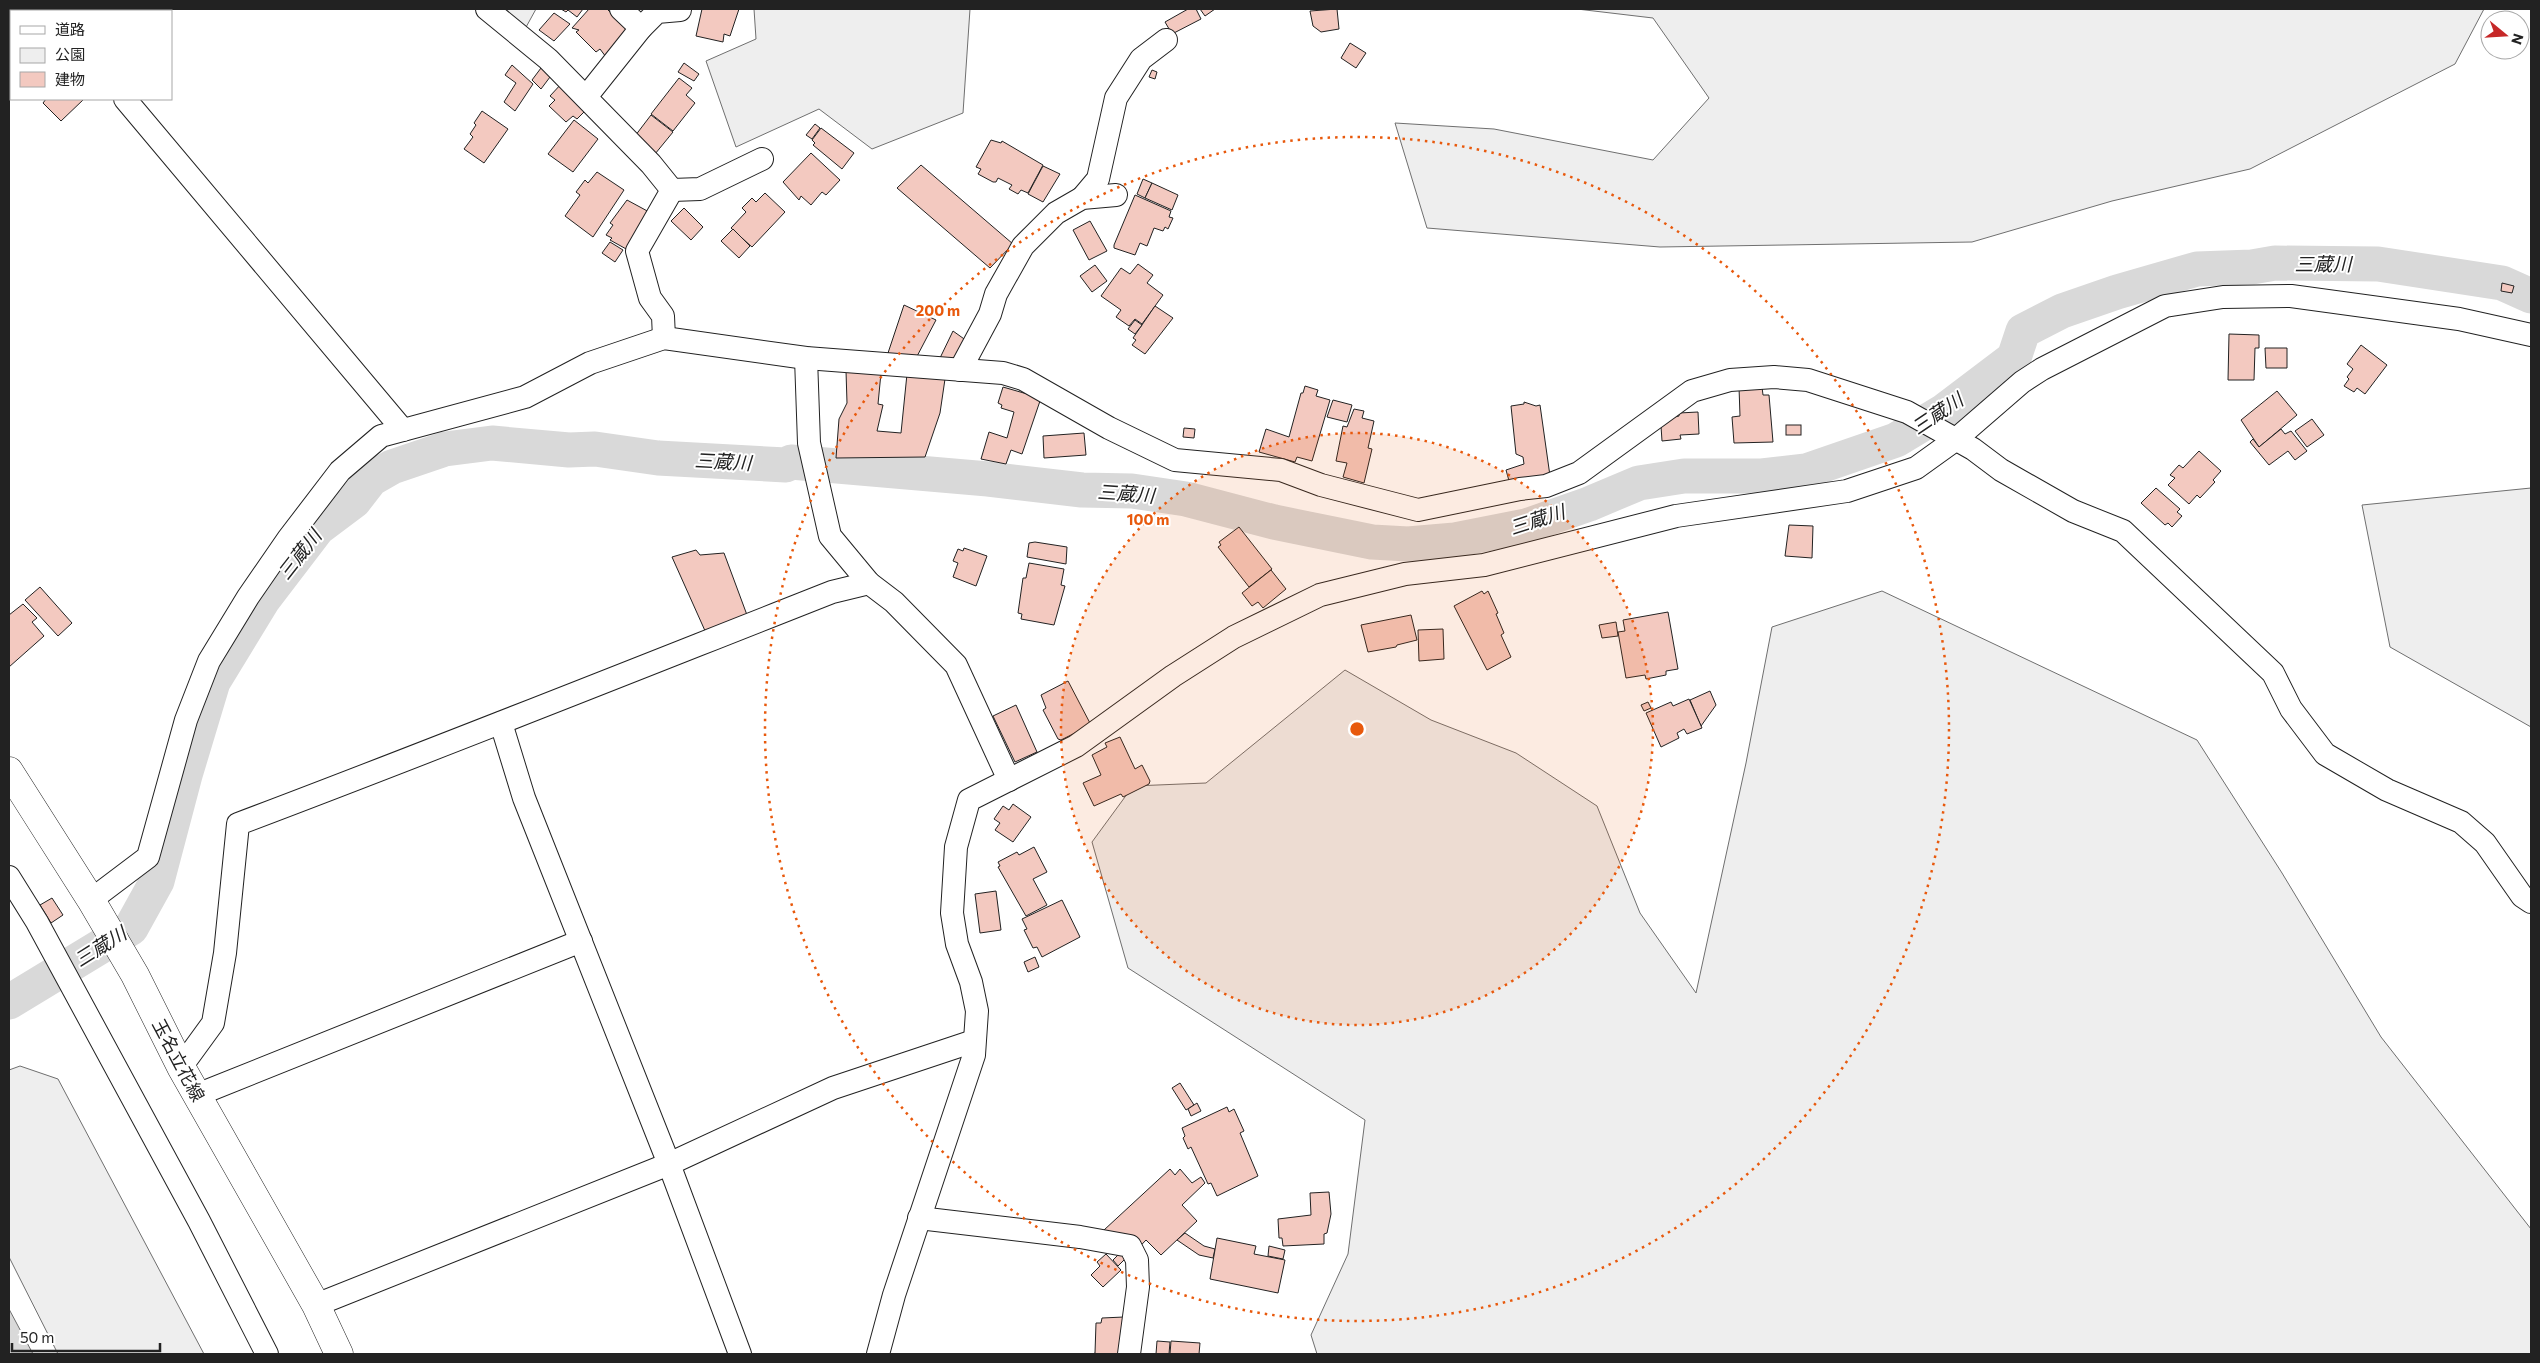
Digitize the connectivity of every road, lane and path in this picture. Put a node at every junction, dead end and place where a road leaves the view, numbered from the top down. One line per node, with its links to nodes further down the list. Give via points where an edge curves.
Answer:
1 (487, 9): 6 (street, via 548,59)
2 (621, 9): 4 (street)
3 (680, 10): 4 (street, via 657,12)
4 (641, 28): 6 (street)
5 (1166, 40): 11 (street, via 1141,59 1116,98 1098,179)
6 (586, 97): 9 (street)
7 (126, 100): 16 (street)
8 (762, 160): 9 (street, via 700,189)
9 (672, 190): 13 (street, via 637,251 650,298 662,316)
10 (1116, 195): 11 (street)
11 (1082, 198): 15 (street, via 1056,213 1023,246)
12 (2531, 335): 17 (street, via 2459,319 2291,296 2223,297 2165,306 2042,368)
13 (664, 338): 14 (street); 16 (street, via 590,364 525,397)
14 (806, 358): 15 (street); 18 (street, via 809,443 830,536)
15 (960, 370): 17 (street, via 1023,379 1109,428 1175,460 1281,470 1321,485 1418,510 1546,486 1579,473 1692,391 1730,380 1774,377 1808,380 1906,412)
16 (403, 430): 23 (street, via 381,436 340,470 248,597 209,661 186,720 148,857)
17 (1955, 440): 21 (street, via 1916,468 1846,491 1676,516 1484,565 1405,574 1320,595 1234,637 1173,676 1076,746); 24 (street, via 2073,511 2123,531 2274,673 2291,708 2325,754 2387,790 2461,822 2485,843 2522,896)
18 (869, 583): 19 (street, via 832,592); 21 (street, via 894,602 956,665)
19 (501, 723): 25 (street, via 524,798); 27 (street, via 238,824 225,953 213,1023)
20 (9, 771): 23 (main road, 玉名立花線)
21 (1009, 780): 26 (street, via 969,800 956,846 952,914 957,944 971,982 977,1011)
22 (9, 877): 32 (street, via 200,1221)
23 (91, 900): 27 (main road, 玉名立花線, via 135,975)
24 (2531, 902)
25 (581, 941): 28 (street); 29 (street)
26 (974, 1041): 29 (street, via 833,1088); 30 (street, via 974,1055)
27 (181, 1067): 28 (main road, 玉名立花線)
28 (197, 1095): 31 (main road, 玉名立花線)
29 (669, 1164): 31 (street); 34 (street)
30 (919, 1218): 35 (street); 36 (street, via 1130,1246 1137,1260 1138,1287)
31 (316, 1305): 33 (main road, 玉名立花線)
32 (267, 1354)
33 (340, 1354)
34 (740, 1354)
35 (878, 1354)
36 (1130, 1354)

